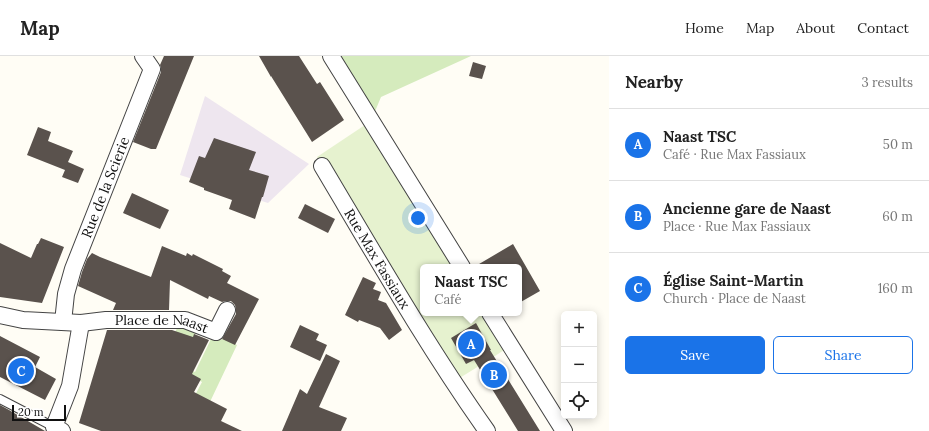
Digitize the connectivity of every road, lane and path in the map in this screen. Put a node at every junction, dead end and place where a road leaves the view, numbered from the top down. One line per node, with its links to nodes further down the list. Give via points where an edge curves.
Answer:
1 (143, 56): 8 (street, Rue de la Scierie, via 152,69 72,269)
2 (331, 56): 4 (street)
3 (322, 166): 12 (street, Rue Max Fassiaux, via 433,351)
4 (460, 264)
5 (227, 310): 9 (street, Place de Naast, via 216,332 185,320 106,320)
6 (0, 315): 8 (street, Place de Naast, via 23,320)
7 (492, 316): 13 (street)
8 (63, 322): 9 (street, Place de Naast)
9 (81, 323): 11 (street, via 70,386)
10 (0, 399): 11 (lane)
11 (58, 429)
12 (487, 431)
13 (564, 431)

